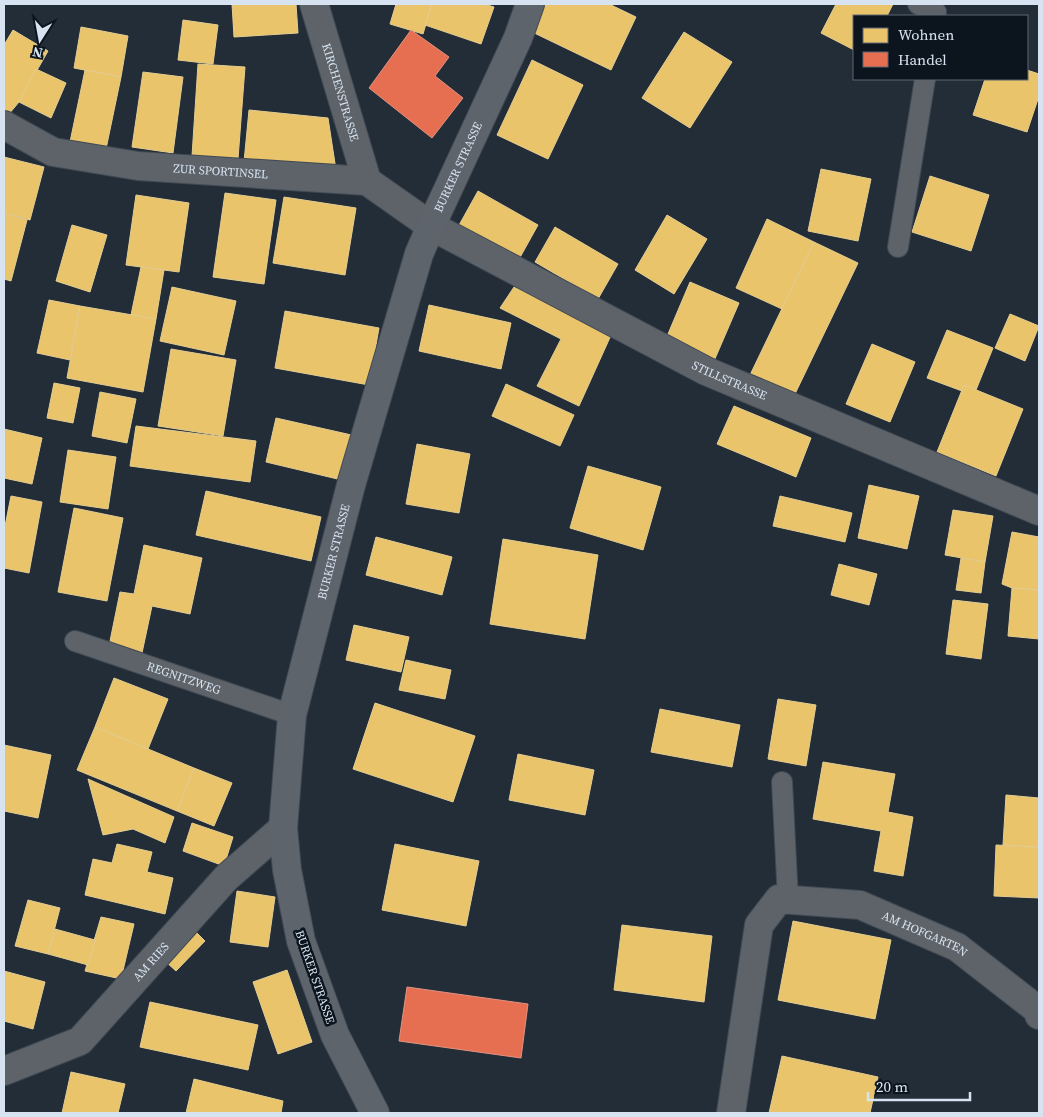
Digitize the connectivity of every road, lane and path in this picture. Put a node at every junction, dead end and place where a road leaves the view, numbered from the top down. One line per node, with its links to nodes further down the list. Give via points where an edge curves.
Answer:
1 (314, 4): 7 (street, KIRCHENSTRASSE)
2 (530, 4): 8 (main road, BURKER STRASSE, via 518,38)
3 (918, 4): 4 (lane, via 936,12)
4 (935, 15)
5 (925, 80): 9 (lane)
6 (4, 125): 7 (street, ZUR SPORTINSEL, via 53,152 138,166)
7 (366, 181): 8 (street)
8 (430, 226): 10 (street, STILLSTRASSE, via 706,371); 12 (main road, BURKER STRASSE, via 351,485)
9 (898, 247)
10 (1039, 511)
11 (75, 641): 12 (lane, REGNITZWEG)
12 (292, 715): 14 (main road, BURKER STRASSE)
13 (782, 782): 15 (lane)
14 (283, 828): 17 (street, AM RIES, via 226,878 80,1041); 18 (main road, BURKER STRASSE, via 287,870 301,941 335,1035)
15 (788, 900): 16 (street, AM HOFGARTEN, via 860,905 957,947 1038,1010); 19 (street, via 779,899 759,925)
16 (1039, 1015)
17 (4, 1071)
18 (375, 1113)
19 (731, 1113)

